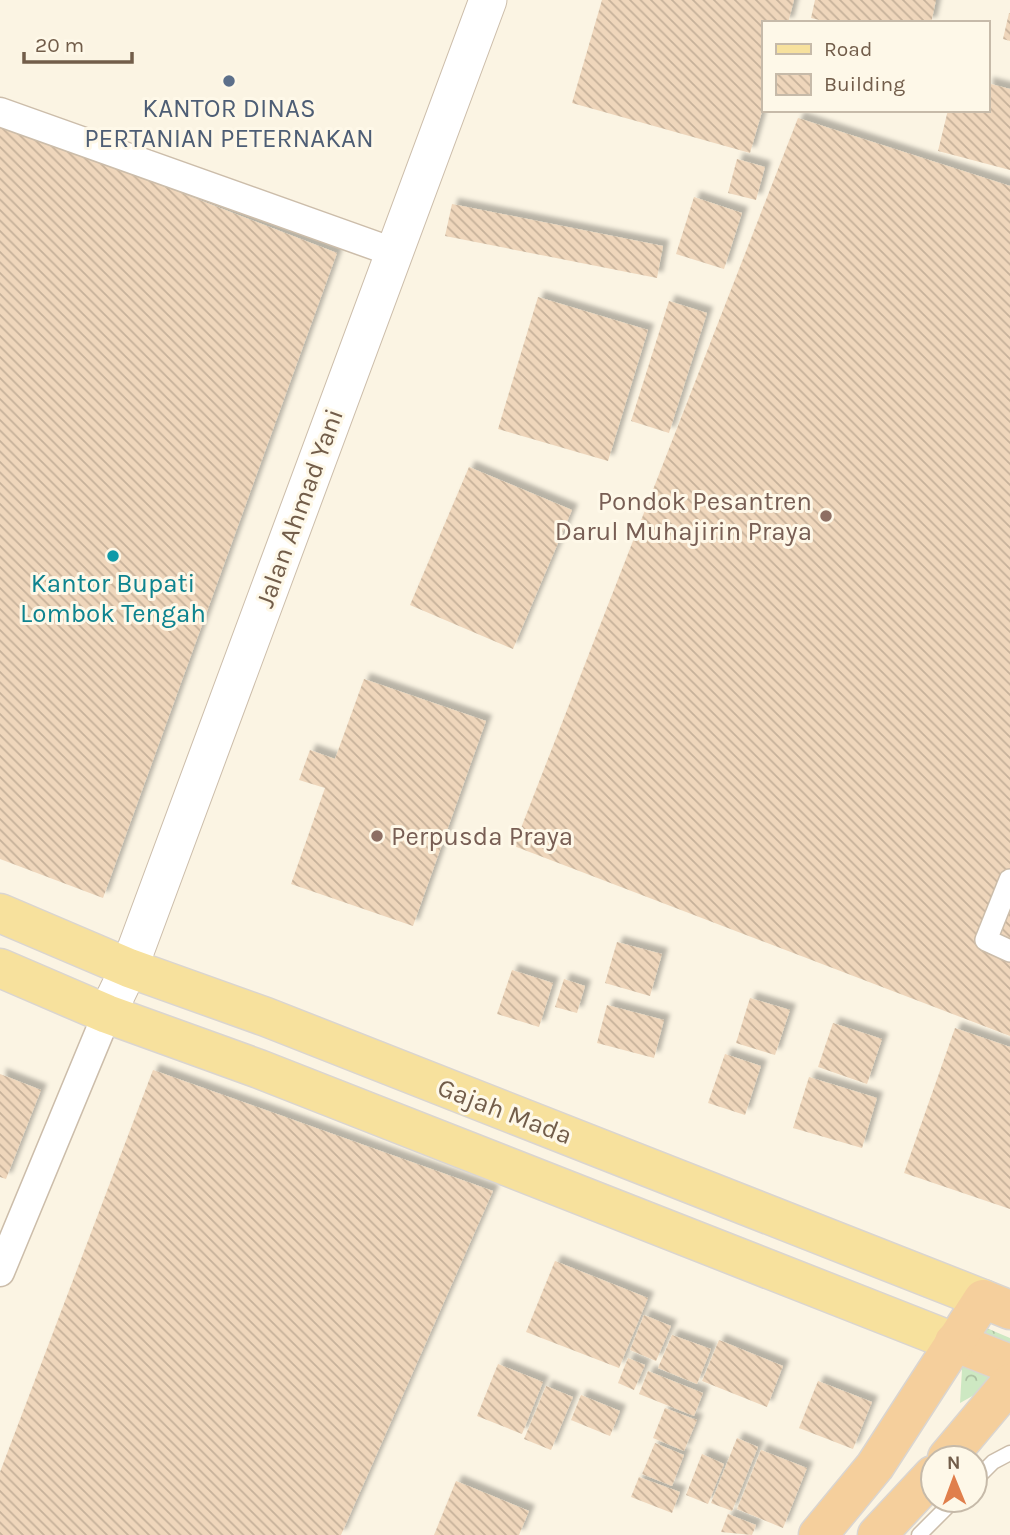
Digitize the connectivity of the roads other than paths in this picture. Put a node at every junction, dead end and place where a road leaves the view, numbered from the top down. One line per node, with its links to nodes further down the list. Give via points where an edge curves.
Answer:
1 (488, 0): 3 (street, Jalan Ahmad Yani)
2 (0, 112): 3 (street)
3 (393, 252): 8 (street, Jalan Ahmad Yani)
4 (1010, 880): 6 (street, via 986,940)
5 (0, 913): 8 (main road, Gajah Mada)
6 (1010, 951)
7 (0, 968): 9 (main road, Gajah Mada)
8 (130, 968): 9 (street, Jalan Ahmad Yani); 11 (main road, Gajah Mada, via 266,1017)
9 (107, 1014): 10 (street); 12 (main road, Gajah Mada, via 259,1069 416,1140)
10 (0, 1272)
11 (997, 1305): 12 (highway)
12 (954, 1342): 13 (highway, Gajah Mada); 20 (highway, via 876,1466)
13 (1010, 1364)
14 (1010, 1383): 15 (highway)
15 (959, 1444)
16 (1010, 1453): 17 (lane)
17 (989, 1466)
18 (919, 1490): 21 (highway)
19 (940, 1514): 22 (lane)
20 (818, 1535)
21 (877, 1535)
22 (919, 1535)

